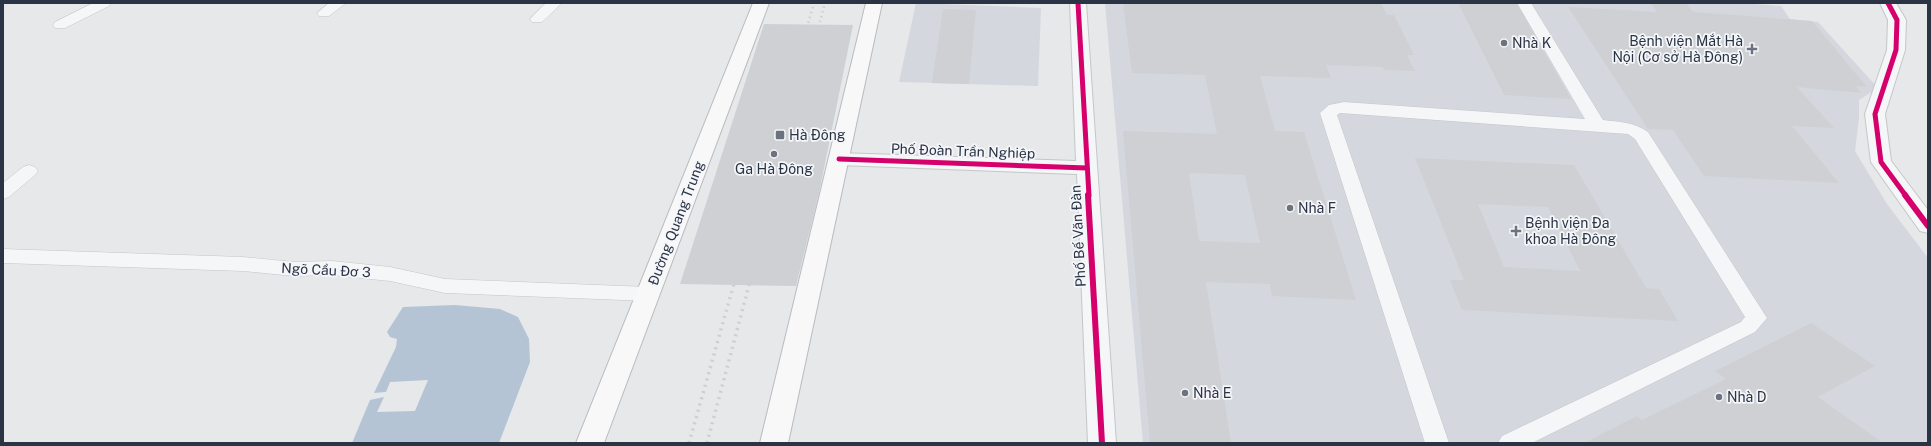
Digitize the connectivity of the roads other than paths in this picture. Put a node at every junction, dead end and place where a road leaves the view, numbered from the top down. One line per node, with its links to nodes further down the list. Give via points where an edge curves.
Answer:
1 (104, 3): 11 (lane)
2 (339, 3): 9 (lane)
3 (555, 3): 10 (lane)
4 (761, 3): 19 (highway, Đường Quang Trung)
5 (874, 3): 13 (highway)
6 (1078, 3): 14 (street, Phố Bế Văn Đàn)
7 (1524, 3): 12 (lane)
8 (1888, 3): 17 (street, via 1897,20 1896,50 1875,114 1881,162)
9 (324, 13)
10 (537, 19)
11 (60, 25)
12 (1597, 125): 23 (lane, via 1344,107 1335,108 1328,113); 24 (lane, via 1624,127 1642,136 1758,318 1748,327)
13 (838, 159): 14 (street, Phố Đoàn Trần Nghiệp); 21 (highway)
14 (1087, 168): 22 (street, Phố Bế Văn Đàn)
15 (29, 171): 16 (lane)
16 (3, 193)
17 (1928, 226)
18 (3, 256): 19 (lane, Ngõ Cầu Đơ 3, via 243,264 294,269 332,268 390,274 445,286)
19 (648, 294): 20 (highway, Đường Quang Trung)
20 (590, 443)
21 (774, 443)
22 (1102, 443)
23 (1438, 443)
24 (1510, 443)

